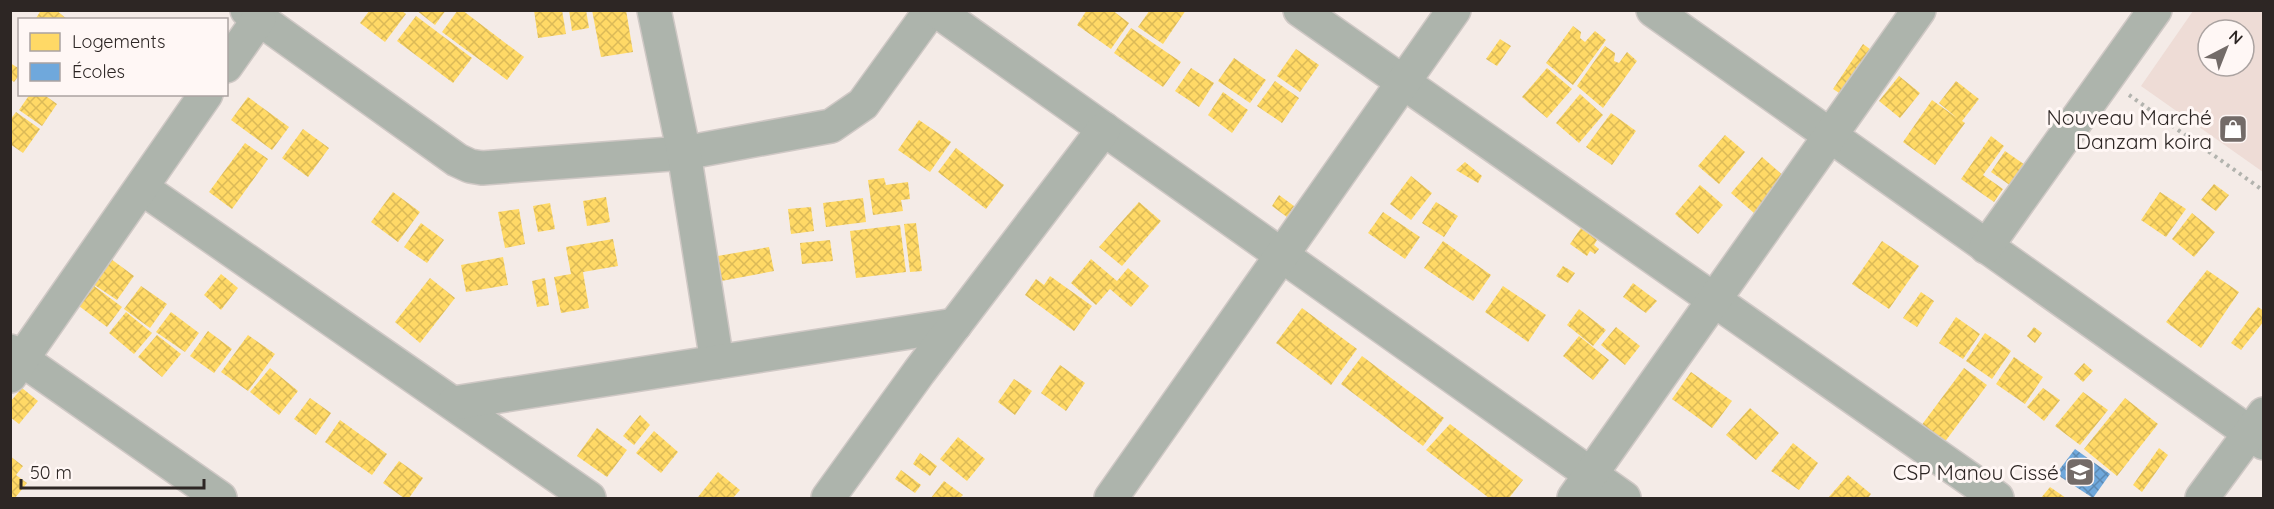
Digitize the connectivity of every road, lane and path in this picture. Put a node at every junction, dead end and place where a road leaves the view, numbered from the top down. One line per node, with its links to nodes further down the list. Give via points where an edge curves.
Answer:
1 (654, 10): 17 (street)
2 (931, 10): 17 (street, via 863,104 849,116 831,126)
3 (936, 10): 15 (street)
4 (1299, 10): 13 (street)
5 (1454, 10): 13 (street)
6 (1653, 10): 10 (street)
7 (1919, 10): 16 (street)
8 (2155, 10): 12 (street)
9 (253, 15): 11 (street); 17 (street, via 470,166)
10 (1687, 20): 16 (street)
11 (228, 62)
12 (2106, 79): 19 (path); 20 (street)
13 (1403, 83): 21 (street); 22 (street)
14 (206, 96): 18 (street)
15 (1104, 129): 21 (street); 23 (street)
16 (1831, 136): 20 (street); 22 (street)
17 (684, 153): 25 (street)
18 (142, 188): 24 (street); 26 (street)
19 (2264, 191)
20 (1986, 247): 27 (street)
21 (1282, 256): 28 (street); 32 (street)
22 (1714, 300): 28 (street); 34 (street)
23 (955, 325): 25 (street); 31 (street)
24 (15, 362): 29 (street)
25 (717, 362): 26 (street)
26 (454, 403): 30 (street)
27 (2259, 430): 35 (street)
28 (1583, 487): 33 (street)
29 (207, 495)
30 (589, 498)
31 (828, 498)
32 (1111, 498)
33 (1624, 498)
34 (1997, 498)
35 (2202, 498)

